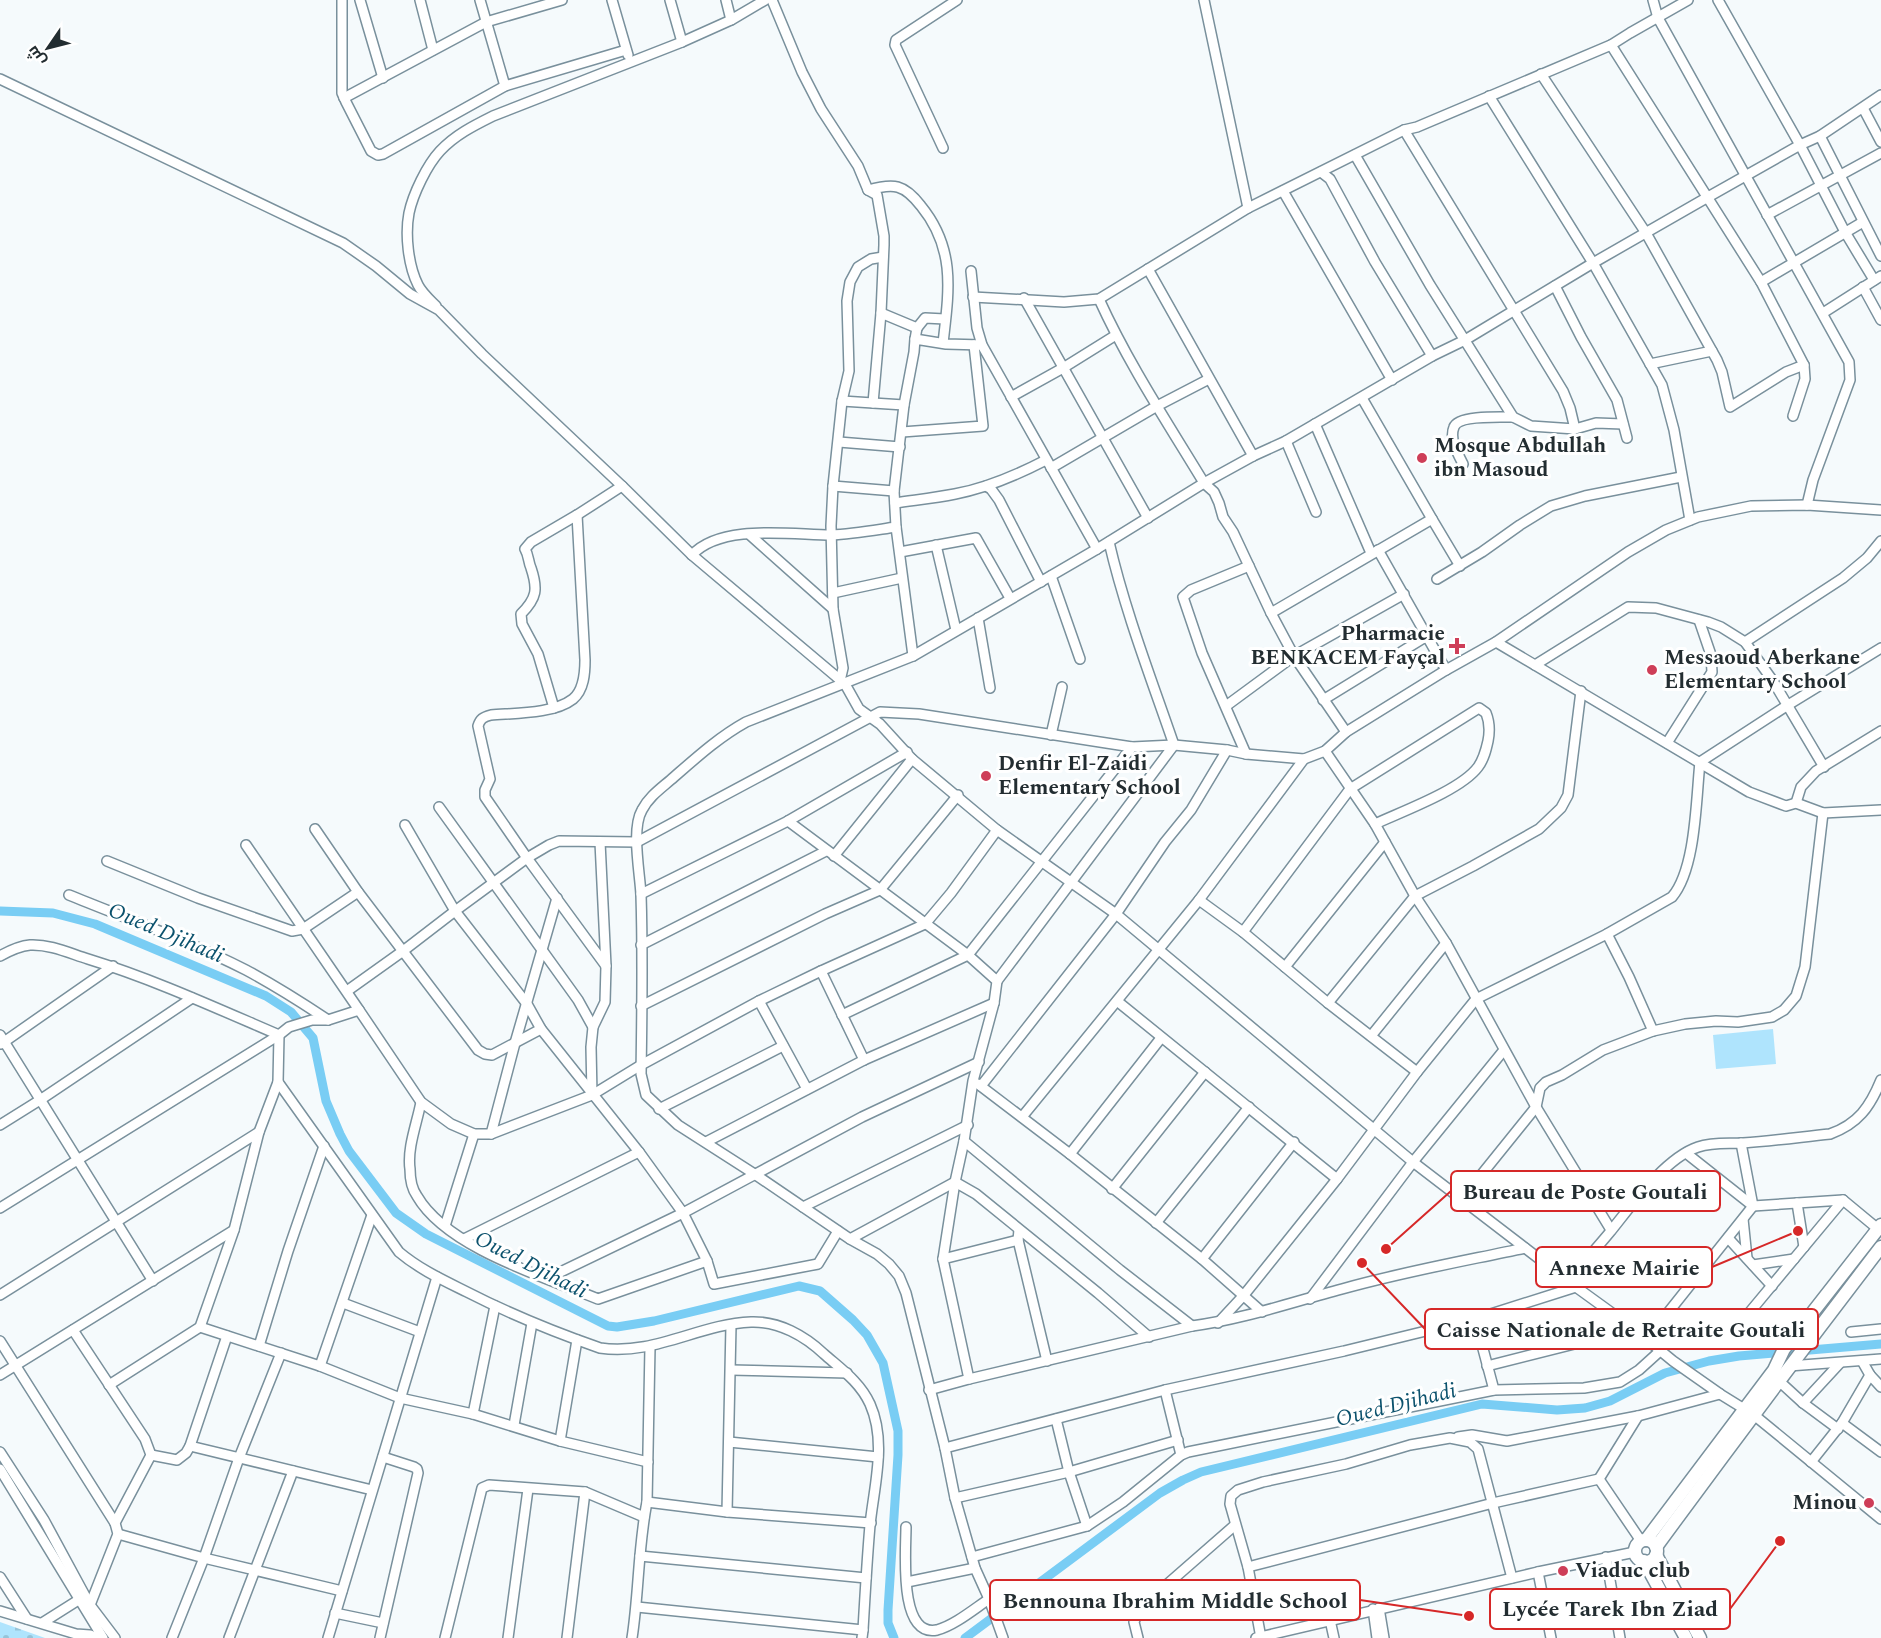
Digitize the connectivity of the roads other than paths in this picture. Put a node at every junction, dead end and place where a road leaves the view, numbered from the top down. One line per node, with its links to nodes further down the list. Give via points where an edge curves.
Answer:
1 (342, 0): 30 (street)
2 (360, 0): 25 (street)
3 (420, 0): 21 (street)
4 (480, 0): 18 (street)
5 (562, 0): 18 (street)
6 (612, 0): 22 (street)
7 (670, 0): 19 (street)
8 (726, 0): 17 (street)
9 (765, 0): 17 (street)
10 (772, 0): 43 (street, via 807,82 858,166)
11 (957, 0): 36 (street, via 896,40 895,45)
12 (1204, 0): 46 (street)
13 (1653, 0): 16 (street)
14 (1688, 0): 16 (street)
15 (1718, 0): 35 (street)
16 (1658, 18): 20 (street); 40 (street)
17 (731, 20): 19 (street)
18 (486, 22): 21 (street); 27 (street)
19 (682, 42): 23 (street)
20 (1611, 45): 24 (street); 45 (street)
21 (434, 50): 25 (street)
22 (626, 50): 23 (street); 27 (street)
23 (630, 63): 64 (street, via 493,116 464,130 438,153 420,181 409,212 408,241 418,286)
24 (1541, 74): 29 (street); 50 (street)
25 (383, 78): 30 (street)
26 (0, 79): 64 (street, via 343,243 410,294)
27 (505, 86): 30 (street, via 378,155 371,150)
28 (1881, 95): 31 (street)
29 (1489, 96): 32 (street); 54 (street)
30 (344, 98)
31 (1863, 108): 33 (street); 34 (street)
32 (1404, 130): 38 (street); 65 (street)
33 (1820, 136): 35 (street); 41 (street)
34 (1881, 142)
35 (1800, 145): 40 (street); 42 (street)
36 (943, 148)
37 (1881, 153): 41 (street)
38 (1354, 155): 39 (street); 73 (street)
39 (1321, 172): 44 (street); 77 (street, via 1330,179)
40 (1746, 175): 45 (street); 47 (street)
41 (1839, 175): 42 (street); 48 (street)
42 (1820, 186): 47 (street); 49 (street)
43 (868, 190): 52 (street, via 877,195 884,236); 68 (street, via 894,185 916,200 934,222 948,273)
44 (1283, 191): 46 (street); 82 (street)
45 (1708, 197): 50 (street); 58 (street)
46 (1248, 208): 55 (street)
47 (1767, 215): 53 (street)
48 (1863, 222): 49 (street); 51 (street)
49 (1845, 232): 53 (street); 57 (street)
50 (1646, 233): 54 (street); 76 (street)
51 (1881, 256)
52 (883, 257): 66 (street); 85 (street, via 858,267 850,282 849,371)
53 (1794, 262): 58 (street); 67 (street)
54 (1593, 263): 59 (street); 78 (street)
55 (1148, 269): 63 (street); 81 (street)
56 (971, 271): 61 (street)
57 (1878, 278): 60 (street)
58 (1761, 282): 79 (street)
59 (1555, 286): 65 (street); 92 (street, via 1617,400)
60 (1863, 287): 67 (street); 69 (street)
61 (973, 297): 62 (street); 75 (street)
62 (1024, 298): 63 (street, via 1064,302); 80 (street)
63 (1098, 299): 71 (street)
64 (439, 310): 105 (street)
65 (1513, 310): 73 (street); 93 (street, via 1563,391)
66 (881, 313): 70 (street); 86 (street)
67 (1823, 313): 110 (street, via 1849,362 1850,381)
68 (945, 320): 70 (street, via 925,318); 74 (street)
69 (1881, 320)
70 (917, 328): 72 (street)
71 (1116, 335): 80 (street); 88 (street)
72 (915, 339): 74 (street); 87 (street)
73 (1465, 340): 77 (street); 90 (street)
74 (943, 343): 75 (street)
75 (978, 345): 83 (street); 94 (street, via 983,426)
76 (1712, 351): 78 (street); 79 (street, via 1722,372 1730,407)
77 (1432, 356): 82 (street)
78 (1650, 364): 103 (street, via 1662,385)
79 (1804, 365): 89 (street, via 1805,379)
80 (1063, 368): 83 (street); 95 (street)
81 (1209, 379): 88 (street); 100 (street)
82 (1392, 380): 84 (street)
83 (1011, 397): 101 (street)
84 (1362, 398): 91 (street); 115 (street)
85 (842, 401): 86 (street); 98 (street)
86 (873, 403): 87 (street)
87 (904, 405): 94 (street)
88 (1157, 406): 95 (street); 104 (street)
89 (1793, 416)
90 (1513, 417): 93 (street, via 1531,426); 102 (street, via 1456,423 1453,440)
91 (1315, 424): 97 (street); 124 (street)
92 (1623, 424): 93 (street, via 1596,423); 96 (street)
93 (1575, 429)
94 (902, 432): 99 (street)
95 (1102, 438): 101 (street); 114 (street)
96 (1627, 438)
97 (1286, 441): 100 (street); 112 (street)
98 (839, 442): 99 (street); 106 (street)
99 (900, 447): 108 (street)
100 (1253, 456): 104 (street)
101 (1048, 464): 107 (street); 123 (street)
102 (1462, 464)
103 (1681, 477): 116 (street); 128 (street, via 1551,506)
104 (1204, 483): 114 (street); 127 (street, via 1214,492)
105 (622, 486): 113 (street); 126 (street)
106 (833, 486): 108 (street); 119 (street)
107 (986, 486): 109 (street); 132 (street, via 999,500)
108 (894, 491): 109 (street)
109 (895, 503): 117 (street)
110 (1807, 505): 111 (street); 116 (street, via 1751,506)
111 (1881, 510)
112 (1316, 512)
113 (577, 515): 157 (street, via 584,677 573,699); 157 (street, via 525,549 536,593 521,614 522,624 538,654)
114 (1148, 518): 121 (street)
115 (1431, 519): 124 (street); 128 (street)
116 (1690, 520): 142 (street, via 1628,552)
117 (896, 527): 119 (street); 125 (street)
118 (750, 535): 119 (street, via 778,531); 126 (street, via 723,538); 136 (street)
119 (831, 535): 133 (street)
120 (1881, 541): 143 (street, via 1843,578)
121 (1109, 542): 123 (street); 163 (street, via 1134,630)
122 (936, 545): 125 (street); 135 (street, via 976,538); 140 (street)
123 (1098, 549): 129 (street)
124 (1375, 551): 134 (street); 137 (street)
125 (900, 552): 130 (street)
126 (692, 555): 150 (street)
127 (1249, 566): 137 (street); 156 (street, via 1183,597)
128 (1460, 566): 131 (street)
129 (1052, 576): 132 (street); 147 (street)
130 (902, 578): 133 (street); 145 (street)
131 (1437, 579)
132 (1041, 582): 135 (street)
133 (833, 593): 136 (street)
134 (1404, 594): 141 (street); 146 (street)
135 (1010, 598): 138 (street)
136 (833, 609): 150 (street)
137 (1271, 613): 146 (street)
138 (978, 618): 140 (street); 152 (street)
139 (1699, 620): 143 (street, via 1721,627); 148 (street, via 1656,608 1629,607); 162 (street, via 1711,655 1712,672)
140 (956, 630): 145 (street)
141 (1427, 636): 149 (street); 154 (street)
142 (1496, 642): 148 (street); 149 (street)
143 (1745, 642): 155 (street)
144 (1881, 648): 155 (street)
145 (913, 656): 150 (street)
146 (1294, 656): 154 (street); 156 (street)
147 (1080, 659)
148 (1536, 665): 153 (street)
149 (1446, 670): 159 (street)
150 (843, 682): 158 (street, via 859,709); 184 (street, via 746,722 710,746 650,799 638,819)
151 (1062, 687): 161 (street)
152 (990, 688)
153 (1581, 691): 162 (street); 197 (street, via 1568,795 1560,808 1539,829)
154 (1323, 700): 159 (street)
155 (1788, 705): 170 (street); 171 (street)
156 (1226, 706): 167 (street)
157 (554, 708): 188 (street, via 484,716 478,726 490,778 485,797)
158 (870, 716): 161 (street, via 880,712 919,714); 168 (street); 184 (street)
159 (1346, 732): 166 (street)
160 (1881, 732): 171 (street)
161 (1051, 735): 164 (street)
162 (1667, 743): 170 (street)
163 (1174, 745): 164 (street); 165 (street); 191 (street)
164 (1132, 747): 190 (street)
165 (1227, 750): 167 (street); 201 (street, via 1191,810)
166 (1324, 752): 169 (street); 172 (street)
167 (1246, 754): 169 (street)
168 (910, 755): 173 (street); 178 (street); 187 (street)
169 (1304, 759): 199 (street)
170 (1700, 762): 174 (street, via 1749,792 1786,806); 205 (street, via 1690,856 1677,891)
171 (1824, 767): 174 (street, via 1806,780)
172 (1350, 789): 179 (street); 179 (street, via 1479,708 1486,713 1490,731 1478,768 1462,783); 204 (street)
173 (958, 795): 182 (street); 193 (street)
174 (1796, 803): 177 (street)
175 (439, 807): 192 (street)
176 (1881, 810): 177 (street)
177 (1823, 813): 232 (street, via 1805,967 1796,996 1784,1010 1765,1019 1695,1023)
178 (788, 821): 187 (street); 195 (street)
179 (1375, 824): 185 (street)
180 (405, 825): 200 (street)
181 (315, 829): 194 (street)
182 (998, 831): 190 (street); 202 (street)
183 (600, 842): 184 (street); 188 (street, via 559,841); 214 (street)
184 (637, 842): 195 (street)
185 (1385, 842): 197 (street); 215 (street)
186 (246, 845): 203 (street)
187 (830, 853): 193 (street); 207 (street)
188 (527, 858): 192 (street); 198 (street)
189 (107, 861): 203 (street, via 292,931)
190 (1043, 861): 191 (street); 211 (street)
191 (1072, 881): 201 (street); 217 (street)
192 (494, 884): 200 (street); 209 (street)
193 (880, 890): 202 (street); 226 (street)
194 (358, 892): 203 (street); 210 (street)
195 (641, 894): 207 (street)
196 (69, 895): 229 (street, via 246,970)
197 (1415, 896): 206 (street); 223 (street)
198 (557, 898): 209 (street); 214 (street)
199 (1199, 900): 204 (street); 208 (street)
200 (455, 911): 210 (street); 225 (street)
201 (1116, 914): 208 (street); 247 (street)
202 (925, 924): 211 (street); 216 (street)
203 (303, 929): 218 (street)
204 (1243, 932): 215 (street)
205 (1608, 934): 220 (street); 232 (street)
206 (1446, 944): 220 (street); 234 (street)
207 (641, 945): 226 (street)
208 (1159, 949): 222 (street); 258 (street)
209 (542, 950): 225 (street); 230 (street)
210 (403, 951): 218 (street); 237 (street, via 478,1050 492,1055)
211 (968, 955): 217 (street); 228 (street)
212 (0, 956): 213 (street, via 21,946 40,946)
213 (113, 966): 219 (street); 236 (street)
214 (606, 966): 230 (street, via 605,1002)
215 (1285, 967): 223 (street)
216 (821, 971): 221 (street); 228 (street)
217 (997, 981): 224 (street)
218 (347, 991): 227 (street)
219 (192, 998): 233 (street); 250 (street)
220 (1476, 999): 239 (street); 244 (street)
221 (759, 1001): 238 (street); 242 (street)
222 (1117, 1001): 235 (street); 255 (street)
223 (1328, 1003): 234 (street)
224 (994, 1004): 240 (street); 241 (street)
225 (527, 1005): 231 (street); 237 (street)
226 (641, 1006): 242 (street)
227 (359, 1010): 229 (street); 251 (street)
228 (842, 1015): 240 (street)
229 (328, 1020): 233 (street, via 312,1020)
230 (593, 1027): 249 (street)
231 (541, 1029): 237 (street); 249 (street)
232 (1653, 1031): 253 (street, via 1603,1050 1546,1082 1540,1088)
233 (279, 1035): 246 (street); 270 (street)
234 (1371, 1036): 244 (street)
235 (1161, 1038): 243 (street); 269 (street)
236 (1, 1040): 250 (street)
237 (515, 1043): 261 (street)
238 (783, 1046): 248 (street); 254 (street)
239 (1504, 1050): 253 (street); 271 (street)
240 (864, 1060): 248 (street)
241 (979, 1062): 247 (street); 272 (street, via 862,1117)
242 (641, 1065): 249 (street); 254 (street, via 646,1095)
243 (1205, 1072): 252 (street); 275 (street)
244 (1418, 1072): 258 (street)
245 (1881, 1080): 265 (street, via 1865,1110 1843,1129 1830,1134)
246 (278, 1082): 259 (street); 266 (street)
247 (977, 1083): 255 (street); 257 (street)
248 (807, 1089): 263 (street)
249 (592, 1095): 261 (street); 267 (street)
250 (40, 1100): 256 (street); 270 (street)
251 (421, 1102): 260 (street, via 451,1124); 287 (street, via 409,1167 411,1181 416,1195)
252 (1249, 1107): 264 (street); 286 (street)
253 (1536, 1107): 276 (street); 290 (street)
254 (659, 1109): 263 (street)
255 (1022, 1117): 269 (street)
256 (0, 1125)
257 (968, 1125): 262 (street); 280 (street)
258 (1374, 1130): 271 (street); 273 (street)
259 (260, 1132): 285 (street); 289 (street)
260 (474, 1134): 261 (street); 287 (street)
261 (491, 1134)
262 (964, 1141): 274 (street); 319 (street)
263 (706, 1142): 272 (street)
264 (1294, 1142): 273 (street); 300 (street)
265 (1741, 1143): 268 (street, via 1713,1144); 279 (street)
266 (324, 1146): 283 (street); 331 (street)
267 (639, 1152): 282 (street); 294 (street)
268 (1686, 1153): 279 (street); 290 (street, via 1629,1206)
269 (1070, 1154): 275 (street)
270 (78, 1159): 281 (street); 285 (street)
271 (1413, 1162): 276 (street); 311 (street)
272 (756, 1175): 280 (street); 282 (street)
273 (1337, 1179): 309 (street)
274 (955, 1182): 292 (street, via 976,1194); 295 (street); 299 (street)
275 (1113, 1189): 286 (street)
276 (1461, 1200): 298 (street)
277 (1843, 1200): 278 (street); 288 (street); 296 (street)
278 (1797, 1203): 279 (street); 296 (street)
279 (1753, 1206): 284 (street)
280 (803, 1207): 291 (street)
281 (0, 1208)
282 (683, 1214): 302 (street); 305 (street)
283 (372, 1215): 304 (street, via 399,1252); 312 (street)
284 (1743, 1219): 293 (street); 303 (street)
285 (117, 1222): 306 (street); 310 (street)
286 (1156, 1223): 300 (street)
287 (445, 1226): 294 (street)
288 (1879, 1227): 333 (main road)
289 (234, 1230): 306 (street); 320 (street)
290 (1611, 1230): 307 (street)
291 (838, 1231): 295 (street); 302 (street, via 819,1264 714,1284)
292 (1018, 1235): 299 (street); 327 (street, via 1098,1293); 337 (street)
293 (1728, 1238): 303 (street); 328 (street)
294 (464, 1239): 305 (street, via 490,1255)
295 (850, 1239): 352 (street, via 877,1254 899,1276)
296 (1804, 1247): 301 (street)
297 (1881, 1247): 340 (main road)
298 (1525, 1248): 307 (street); 311 (street, via 1343,1288)
299 (943, 1259): 349 (street)
300 (1202, 1259): 309 (street)
301 (1794, 1259): 303 (street); 308 (street)
302 (707, 1262): 305 (street, via 598,1299)
303 (1750, 1262): 308 (street)
304 (437, 1277): 313 (street); 324 (street)
305 (548, 1278)
306 (153, 1281): 323 (street)
307 (1572, 1284): 315 (street); 321 (street)
308 (1772, 1286): 333 (street, via 1749,1313)
309 (1244, 1295): 314 (street); 317 (street)
310 (0, 1296)
311 (1310, 1299): 314 (street)
312 (343, 1303): 324 (street); 342 (street)
313 (495, 1306): 316 (street); 359 (street)
314 (1262, 1312): 317 (street)
315 (1475, 1319): 343 (street); 353 (street)
316 (532, 1323): 329 (street); 362 (street)
317 (1218, 1323): 319 (street)
318 (731, 1325): 332 (street); 344 (street); 345 (street, via 764,1322 786,1329 812,1342)
319 (1192, 1326): 327 (street)
320 (200, 1328): 326 (street); 350 (street)
321 (1634, 1329): 328 (street); 343 (street)
322 (1881, 1329): 325 (street)
323 (73, 1330): 341 (street); 350 (street)
324 (420, 1332): 356 (street)
325 (1851, 1332)
326 (227, 1336): 331 (street); 369 (street)
327 (1149, 1337): 337 (street)
328 (1647, 1339): 334 (street)
329 (577, 1340): 332 (street, via 611,1349); 366 (street)
330 (0, 1341): 341 (street)
331 (259, 1346): 335 (street)
332 (650, 1347): 379 (street)
333 (1786, 1347): 347 (main road)
334 (1660, 1351): 354 (street, via 1620,1382 1584,1388); 355 (street)
335 (281, 1353): 342 (street); 378 (street)
336 (1881, 1359): 338 (street)
337 (1047, 1361): 349 (street)
338 (1862, 1361): 339 (street); 348 (street)
339 (1840, 1363): 340 (street); 357 (street)
340 (1791, 1364): 347 (main road)
341 (15, 1366): 346 (street); 395 (street)
342 (320, 1366): 356 (street)
343 (1487, 1366): 354 (street)
344 (731, 1370): 345 (street); 368 (street)
345 (847, 1373): 377 (street, via 865,1395 874,1417)
346 (0, 1375)
347 (1776, 1375): 357 (street); 358 (main road)
348 (1870, 1375): 351 (street); 363 (street)
349 (969, 1379): 352 (street)
350 (109, 1385): 374 (street, via 145,1439)
351 (1881, 1386)
352 (929, 1390): 370 (street)
353 (1165, 1390): 361 (street); 365 (street)
354 (1494, 1390): 375 (street)
355 (1720, 1394): 358 (street); 360 (street)
356 (400, 1398): 359 (street); 376 (street)
357 (1803, 1403): 363 (street)
358 (1749, 1413): 380 (street); 402 (main road)
359 (473, 1414): 362 (street)
360 (1638, 1416): 367 (street); 384 (street)
361 (1056, 1419): 370 (street); 383 (street)
362 (514, 1425): 366 (street)
363 (1840, 1426): 373 (street); 380 (street)
364 (1450, 1438): 367 (street, via 1472,1435); 371 (street, via 1470,1442); 398 (street, via 1238,1490 1230,1500)
365 (1178, 1440): 375 (street); 383 (street)
366 (560, 1441): 379 (street)
367 (1507, 1441): 371 (street)
368 (729, 1442): 377 (street); 391 (street)
369 (190, 1446): 374 (street, via 177,1460); 378 (street)
370 (945, 1448): 388 (street)
371 (1478, 1449): 390 (street)
372 (0, 1452): 394 (street)
373 (1881, 1452)
374 (151, 1455): 395 (street)
375 (1181, 1455): 399 (street)
376 (382, 1457): 386 (street); 426 (street, via 414,1467 418,1473)
377 (878, 1457): 396 (street)
378 (239, 1458): 382 (street); 406 (street)
379 (648, 1462): 389 (street)
380 (1811, 1462): 393 (street)
381 (0, 1469): 397 (street)
382 (294, 1471): 386 (street); 409 (street)
383 (1069, 1472): 388 (street); 399 (street)
384 (1599, 1479): 390 (street); 402 (street)
385 (528, 1488): 387 (street); 437 (street, via 489,1485 480,1491); 438 (street)
386 (372, 1490): 415 (street)
387 (585, 1492): 392 (street); 439 (street)
388 (955, 1498): 404 (street)
389 (647, 1502): 391 (street); 392 (street)
390 (1492, 1503): 407 (street); 413 (street)
391 (727, 1512): 396 (street)
392 (644, 1518): 403 (street)
393 (1881, 1519)
394 (44, 1520): 397 (street); 418 (street)
395 (115, 1523): 401 (street)
396 (871, 1523): 412 (street)
397 (35, 1525): 416 (street)
398 (1235, 1525): 407 (street); 442 (street, via 1139,1608 1134,1622)
399 (1087, 1526): 404 (street)
400 (906, 1527): 414 (street)
401 (118, 1534): 406 (street); 418 (street)
402 (1646, 1550): 405 (street); 449 (main road); 450 (main road)
403 (640, 1556): 412 (street); 419 (street)
404 (972, 1557): 408 (street)
405 (1606, 1557): 410 (street); 448 (street)
406 (204, 1558): 409 (street); 433 (street)
407 (1248, 1567): 443 (street)
408 (975, 1568): 414 (street); 417 (street)
409 (256, 1570): 415 (street); 434 (street)
410 (1538, 1572): 413 (street); 447 (street)
411 (0, 1577): 423 (street)
412 (866, 1578): 427 (street)
413 (1512, 1578): 420 (street)
414 (907, 1582): 417 (street, via 910,1612 927,1631 940,1629)
415 (342, 1590): 422 (street)
416 (80, 1599): 425 (street); 430 (street)
417 (991, 1603): 441 (street)
418 (90, 1605): 431 (street)
419 (637, 1607): 427 (street); 440 (street)
420 (1376, 1609): 424 (street); 445 (street); 446 (street)
421 (0, 1611): 423 (street)
422 (335, 1613): 426 (street); 435 (street)
423 (27, 1619): 425 (street)
424 (1329, 1620): 443 (street); 444 (street)
425 (42, 1623): 428 (street)
426 (383, 1623): 436 (street)
427 (862, 1634)
428 (78, 1636): 429 (street)
429 (97, 1638)
430 (103, 1638)
431 (114, 1638): 432 (street)
432 (120, 1638)
433 (172, 1638)
434 (229, 1638)
435 (327, 1638)
436 (380, 1638)
437 (445, 1638)
438 (508, 1638)
439 (567, 1638)
440 (632, 1638)
441 (1003, 1638)
442 (1138, 1638)
443 (1259, 1638)
444 (1334, 1638)
445 (1377, 1638)
446 (1384, 1638)
447 (1551, 1638)
448 (1620, 1638)
449 (1686, 1638)
450 (1700, 1638)

